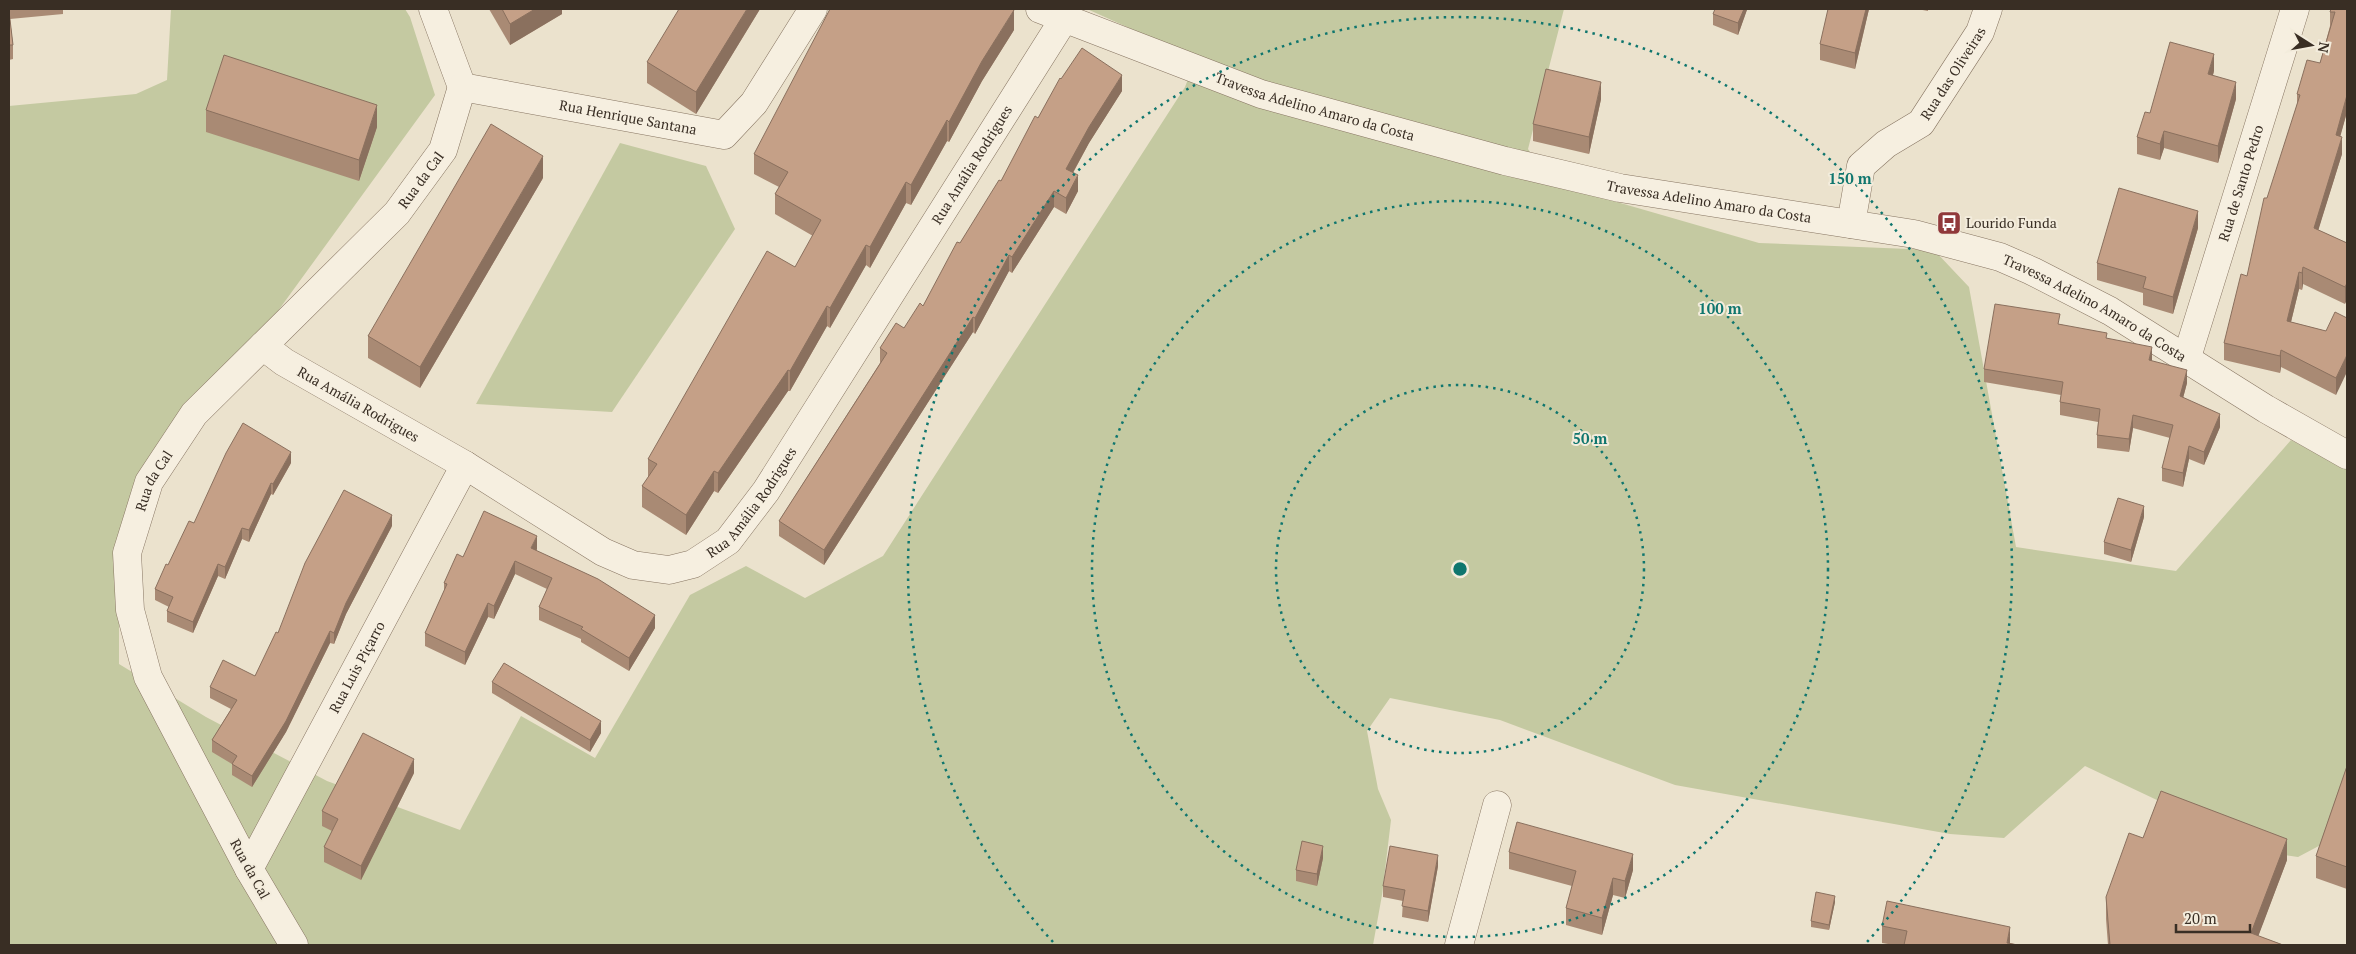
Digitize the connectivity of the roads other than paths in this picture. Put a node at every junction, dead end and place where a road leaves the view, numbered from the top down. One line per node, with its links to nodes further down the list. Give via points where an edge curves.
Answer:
1 (433, 9): 6 (street)
2 (813, 9): 6 (street, Rua Henrique Santana, via 754,103 724,135)
3 (1988, 9): 7 (street, Rua das Oliveiras, via 1980,32 1921,123 1886,144 1862,166)
4 (2294, 9): 9 (street, Rua de Santo Pedro)
5 (1052, 14): 7 (street, Travessa Adelino Amaro da Costa, via 1261,94 1505,161 1620,188); 11 (street, Rua Amália Rodrigues, via 766,491 728,541 693,564 669,570 633,565 603,552)
6 (462, 87): 8 (street, Rua da Cal, via 443,150 397,212)
7 (1851, 224): 9 (street, Travessa Adelino Amaro da Costa, via 1914,234 2000,257 2110,311)
8 (263, 346): 11 (street, Rua Amália Rodrigues, via 284,362); 13 (street, Rua da Cal, via 194,414 148,482 127,553 130,610 148,677)
9 (2187, 358): 10 (street, Travessa Adelino Amaro da Costa, via 2266,409)
10 (2347, 455)
11 (465, 465): 13 (street, Rua Luis Piçarro)
12 (1497, 805): 15 (street)
13 (249, 869): 14 (street, Rua da Cal)
14 (294, 945)
15 (1459, 945)

